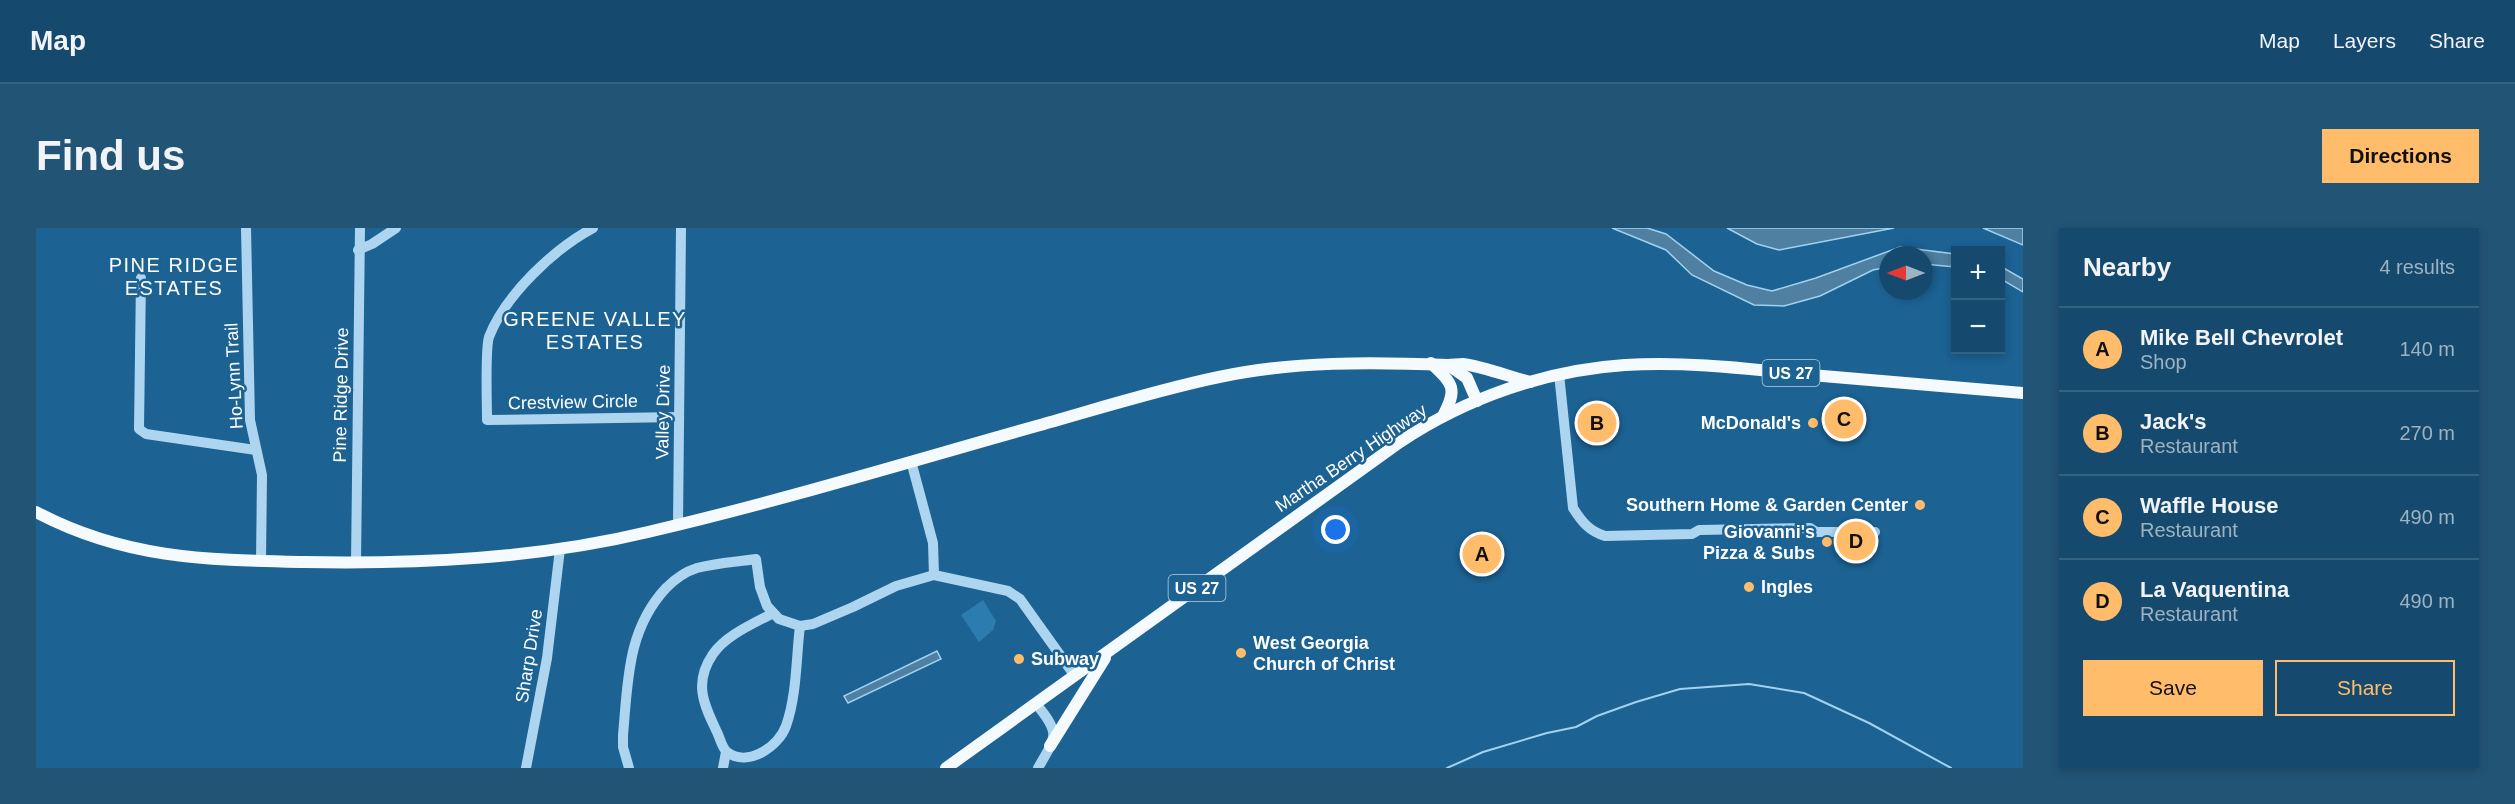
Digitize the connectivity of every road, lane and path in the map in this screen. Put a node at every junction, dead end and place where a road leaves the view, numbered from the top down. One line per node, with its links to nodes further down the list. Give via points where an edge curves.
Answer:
1 (246, 228): 16 (street, Ho-Lynn Trail, via 250,420)
2 (360, 228): 6 (street, Pine Ridge Drive)
3 (396, 228): 6 (street)
4 (593, 228): 15 (street, Crestview Circle, via 556,252 513,294 489,338 487,420)
5 (681, 228): 15 (street, Valley Drive)
6 (358, 250): 23 (street, Pine Ridge Drive)
7 (141, 278): 16 (street, via 139,429 146,434)
8 (1431, 363): 9 (main road); 14 (main road, via 1452,388 1452,398); 17 (main road, via 1322,364 1218,377)
9 (1463, 369): 11 (main road); 13 (main road)
10 (1559, 374): 11 (main road, Martha Berry Highway / US 27); 12 (main road, Martha Berry Highway / US 27, via 1650,364); 20 (street, via 1573,508 1593,532 1605,536 1809,528 1816,532)
11 (1530, 382): 13 (main road, Martha Berry Highway / US 27)
12 (2023, 393)
13 (1477, 401): 14 (main road, Martha Berry Highway / US 27)
14 (1443, 416): 27 (main road, Martha Berry Highway / US 27, via 1394,446)
15 (679, 417): 19 (street, Valley Drive)
16 (256, 450): 22 (street, Ho-Lynn Trail, via 262,475)
17 (911, 461): 19 (main road); 24 (street, via 933,543)
18 (36, 512): 22 (main road, via 100,540 140,551)
19 (678, 524): 21 (main road)
20 (1875, 532)
21 (560, 549): 23 (main road, via 447,561); 32 (street, Sharp Drive, via 547,658)
22 (261, 561): 23 (main road)
23 (356, 563)
24 (934, 575): 26 (street, via 896,586 853,608); 28 (street, via 1008,591 1020,599)
25 (773, 613): 26 (street); 31 (street, via 723,642 704,673 703,703); 33 (street, via 766,606 760,587 756,559 696,568 677,577 654,602 635,642 623,735)
26 (800, 626): 31 (street, via 786,728 770,749 758,755 745,758)
27 (1108, 652): 28 (main road, Martha Berry Highway / US 27); 30 (main road)
28 (1075, 676): 29 (main road, Martha Berry Highway / US 27)
29 (1037, 705): 30 (street, via 1053,726); 35 (main road, Martha Berry Highway / US 27)
30 (1050, 746): 36 (street)
31 (726, 752): 34 (street)
32 (526, 768)
33 (629, 768)
34 (723, 768)
35 (946, 768)
36 (1038, 768)

